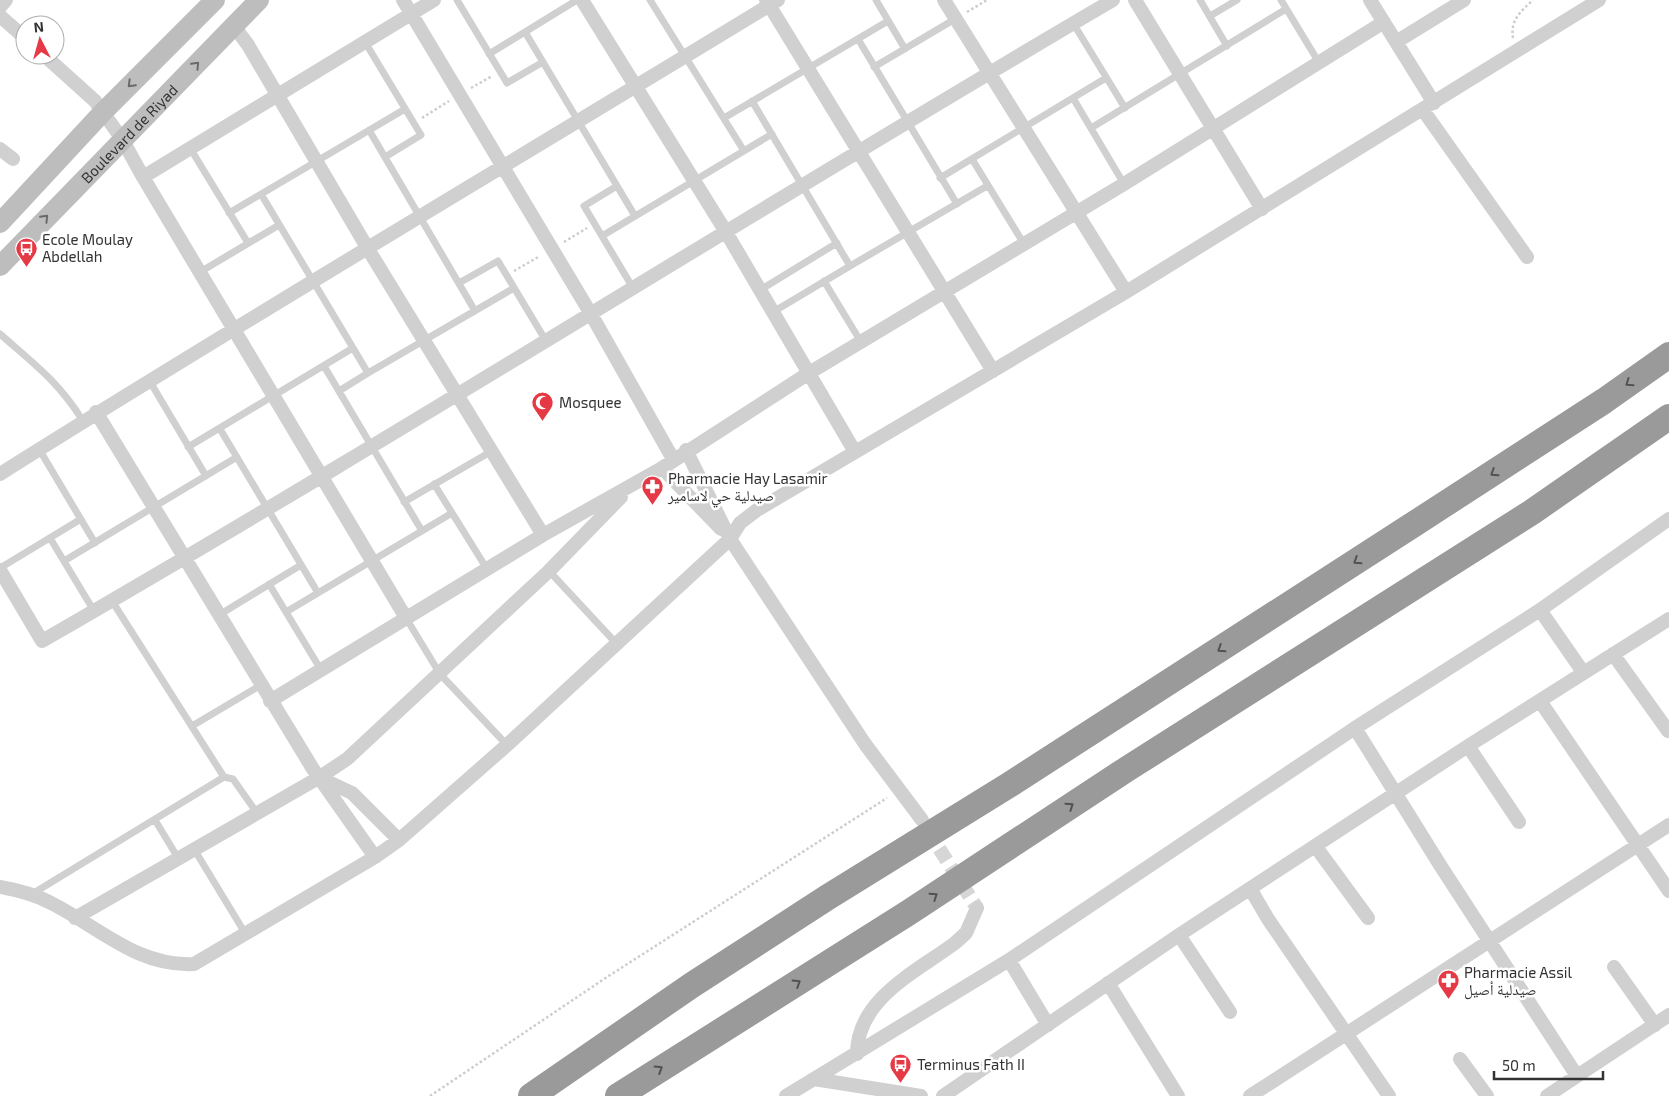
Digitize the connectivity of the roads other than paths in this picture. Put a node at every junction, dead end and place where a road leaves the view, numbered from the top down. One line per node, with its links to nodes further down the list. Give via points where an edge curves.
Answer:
1 (6, 0): 21 (street)
2 (215, 0): 55 (main road, Boulevard de Riyad, one-way to 55)
3 (258, 0): 30 (main road, Boulevard de Riyad)
4 (403, 0): 23 (street)
5 (434, 0): 23 (street)
6 (457, 0): 38 (lane)
7 (577, 0): 32 (lane)
8 (582, 0): 48 (street)
9 (650, 0): 39 (lane)
10 (876, 0): 27 (lane)
11 (944, 0): 26 (street)
12 (1113, 0): 29 (street)
13 (1135, 0): 46 (street)
14 (1200, 0): 25 (lane)
15 (1237, 0): 25 (lane)
16 (1280, 0): 22 (lane)
17 (1370, 0): 28 (street)
18 (1599, 0): 52 (street)
19 (771, 2): 39 (street); 44 (street)
20 (1455, 2): 35 (street)
21 (0, 7)
22 (1286, 10): 36 (lane); 40 (lane)
23 (411, 13): 34 (street); 73 (street)
24 (0, 16): 31 (street)
25 (1210, 16): 36 (lane)
26 (955, 19): 37 (lane); 45 (street)
27 (888, 21): 33 (lane); 37 (lane)
28 (1384, 22): 35 (street); 40 (street)
29 (1073, 23): 45 (street); 47 (lane)
30 (234, 26): 49 (street); 64 (main road, Boulevard de Riyad, one-way to 30)
31 (15, 29)
32 (525, 32): 38 (lane); 41 (lane)
33 (858, 39): 43 (lane); 44 (lane)
34 (365, 41): 49 (street); 54 (lane)
35 (1396, 42): 52 (street)
36 (1228, 46): 46 (lane)
37 (905, 49): 43 (lane)
38 (489, 54): 41 (lane, via 507,84)
39 (686, 57): 48 (street); 56 (lane)
40 (1318, 61): 61 (street)
41 (543, 62): 57 (lane)
42 (55, 65): 55 (street)
43 (874, 67): 58 (lane)
44 (808, 69): 51 (lane); 68 (street)
45 (990, 73): 58 (street); 59 (street)
46 (1180, 74): 53 (lane); 61 (street)
47 (1106, 78): 50 (lane); 53 (lane)
48 (635, 87): 57 (street); 76 (street)
49 (276, 94): 65 (street); 72 (street)
50 (1073, 98): 59 (lane); 60 (lane)
51 (752, 102): 56 (lane); 63 (lane)
52 (1429, 107): 83 (street); 97 (street)
53 (1125, 108): 60 (lane)
54 (405, 109): 62 (lane); 69 (lane, via 422,135)
55 (103, 112): 64 (street); 88 (main road, Boulevard de Riyad)
56 (724, 118): 67 (lane)
57 (578, 122): 73 (street); 79 (lane)
58 (906, 122): 68 (street); 75 (lane)
59 (1024, 127): 71 (lane); 84 (street)
60 (1091, 128): 77 (lane)
61 (1213, 128): 77 (street); 83 (street)
62 (369, 130): 69 (lane); 72 (lane)
63 (772, 134): 67 (lane); 78 (lane)
64 (122, 139): 74 (street); 98 (main road, Boulevard de Riyad, one-way to 64)
65 (190, 148): 74 (street); 85 (lane)
66 (0, 149): 70 (street)
67 (744, 151): 76 (lane)
68 (858, 152): 78 (street); 91 (street)
69 (385, 157): 87 (lane)
70 (13, 159)
71 (972, 159): 75 (lane); 80 (lane)
72 (316, 162): 81 (lane); 96 (street)
73 (503, 168): 87 (street); 111 (street)
74 (143, 178): 100 (street)
75 (940, 178): 82 (lane)
76 (694, 181): 86 (lane); 90 (street)
77 (1124, 184): 84 (street)
78 (803, 185): 90 (street); 94 (lane)
79 (617, 186): 86 (lane); 92 (lane, via 584,206)
80 (987, 186): 82 (lane); 95 (lane)
81 (261, 194): 85 (lane); 89 (lane)
82 (957, 204): 91 (lane)
83 (1262, 208): 108 (street)
84 (1078, 212): 95 (street); 108 (street)
85 (229, 214): 93 (lane)
86 (635, 216): 92 (lane)
87 (421, 218): 96 (street); 103 (lane)
88 (0, 223)
89 (279, 225): 93 (lane); 102 (lane)
90 (726, 232): 105 (street); 106 (street)
91 (908, 232): 99 (lane); 107 (street)
92 (602, 236): 105 (lane)
93 (248, 243): 100 (lane)
94 (837, 243): 99 (lane); 106 (lane)
95 (1024, 244): 107 (street)
96 (368, 249): 102 (street); 114 (street)
97 (1528, 257)
98 (0, 266)
99 (850, 266): 101 (lane)
100 (200, 272): 112 (street)
101 (824, 281): 110 (lane); 116 (lane)
102 (314, 282): 112 (street); 117 (lane)
103 (459, 283): 104 (lane, via 498,261); 109 (lane)
104 (514, 288): 109 (lane); 115 (lane)
105 (633, 288): 111 (street)
106 (760, 290): 110 (street)
107 (946, 292): 116 (street); 120 (street)
108 (1126, 292): 120 (street)
109 (475, 311): 114 (lane)
110 (772, 312): 121 (street)
111 (591, 314): 115 (street); 138 (street)
112 (235, 329): 123 (street); 126 (street)
113 (0, 334): 129 (lane, via 50,376 68,396)
114 (425, 341): 122 (lane); 125 (street)
115 (546, 341): 125 (street)
116 (861, 342): 121 (street)
117 (353, 348): 119 (lane); 122 (lane)
118 (1669, 355): 220 (highway, one-way to 220, via 1403,532 732,959)
119 (324, 366): 124 (lane); 126 (lane)
120 (993, 371): 136 (street)
121 (808, 373): 134 (street); 136 (street)
122 (368, 374): 124 (lane)
123 (148, 380): 127 (street); 132 (lane)
124 (339, 391): 131 (lane)
125 (457, 394): 131 (street); 135 (street)
126 (274, 396): 130 (lane); 141 (street)
127 (96, 412): 129 (street); 145 (street)
128 (1669, 416): 221 (highway, one-way to 128, via 908,914 1127,768 1532,512)
129 (83, 421): 133 (street)
130 (220, 428): 132 (lane); 137 (lane)
131 (371, 446): 141 (street); 144 (lane)
132 (188, 447): 140 (lane)
133 (39, 449): 139 (street); 148 (lane)
134 (686, 450): 138 (street); 153 (street)
135 (492, 451): 142 (lane); 151 (street)
136 (855, 452): 153 (street, via 757,510 740,523)
137 (237, 457): 140 (lane); 146 (lane)
138 (668, 463): 143 (street); 153 (street)
139 (0, 474)
140 (206, 476): 145 (lane)
141 (322, 476): 146 (street); 156 (street)
142 (434, 484): 144 (lane); 147 (lane)
143 (631, 486): 151 (street); 161 (street)
144 (404, 502): 150 (lane)
145 (154, 508): 154 (lane); 155 (street)
146 (268, 509): 155 (street); 158 (lane)
147 (452, 513): 150 (lane); 160 (lane)
148 (81, 519): 152 (lane); 154 (lane)
149 (1669, 519): 165 (street)
150 (422, 531): 156 (lane)
151 (543, 535): 160 (street)
152 (50, 538): 157 (lane); 159 (lane)
153 (730, 539): 171 (street); 189 (street, via 865,744)
154 (96, 542): 157 (lane)
155 (184, 559): 164 (street); 168 (street)
156 (372, 560): 163 (lane); 169 (street)
157 (64, 561): 166 (lane)
158 (301, 565): 162 (lane); 163 (lane)
159 (0, 569): 166 (street, via 42,641)
160 (487, 569): 169 (street)
161 (549, 571): 171 (lane); 175 (street)
162 (269, 584): 167 (lane); 168 (lane)
163 (318, 593): 167 (lane)
164 (112, 601): 166 (street); 179 (lane)
165 (1540, 610): 174 (street); 180 (street)
166 (94, 611)
167 (286, 612): 173 (lane)
168 (219, 615): 176 (street)
169 (406, 618): 173 (street); 175 (lane)
170 (1669, 619): 172 (street)
171 (616, 644): 182 (street)
172 (1613, 654): 174 (street); 181 (street)
173 (321, 670): 178 (street)
174 (1583, 672): 177 (street)
175 (440, 674): 182 (lane); 185 (street, via 347,759)
176 (261, 685): 178 (street); 179 (lane)
177 (1540, 700): 183 (street); 193 (street)
178 (270, 701): 185 (street)
179 (192, 726): 184 (lane)
180 (1355, 728): 186 (street); 208 (street)
181 (1668, 731)
182 (507, 745): 192 (street)
183 (1468, 746): 186 (street); 190 (street)
184 (224, 777): 187 (lane, via 233,779); 188 (lane)
185 (320, 777): 187 (street); 192 (street, via 352,793); 197 (street)
186 (1396, 792): 194 (street); 207 (street)
187 (257, 813): 195 (street)
188 (155, 820): 196 (lane); 201 (lane)
189 (922, 820)
190 (1520, 822)
191 (1669, 825): 193 (street)
192 (399, 840): 197 (street)
193 (1639, 846): 200 (street); 207 (street)
194 (1316, 847): 199 (street); 204 (street)
195 (194, 849): 196 (street); 205 (lane)
196 (178, 858): 203 (street)
197 (375, 858): 205 (street)
198 (0, 887): 201 (street)
199 (1251, 890): 206 (street); 215 (street)
200 (1669, 891)
201 (30, 895): 203 (street)
202 (976, 908): 216 (street, via 966,933 956,943 878,1000 861,1027)
203 (75, 918): 205 (street, via 127,949 177,965 194,964)
204 (1368, 918)
205 (245, 933)
206 (1179, 935): 210 (street); 211 (street)
207 (1490, 942): 215 (street); 218 (street)
208 (1009, 960): 213 (street); 216 (street)
209 (1614, 967): 214 (street)
210 (1108, 983): 213 (street); 225 (street)
211 (1230, 1012)
212 (1669, 1015): 214 (street)
213 (1048, 1025): 224 (street)
214 (1655, 1025): 218 (street)
215 (1347, 1036): 226 (street); 227 (street)
216 (857, 1054): 219 (street)
217 (1460, 1059): 228 (street)
218 (1577, 1076): 229 (street)
219 (814, 1080): 222 (street); 223 (street)
220 (531, 1096)
221 (618, 1096)
222 (786, 1096)
223 (921, 1096)
224 (943, 1096)
225 (1178, 1096)
226 (1250, 1096)
227 (1389, 1096)
228 (1486, 1096)
229 (1547, 1096)

